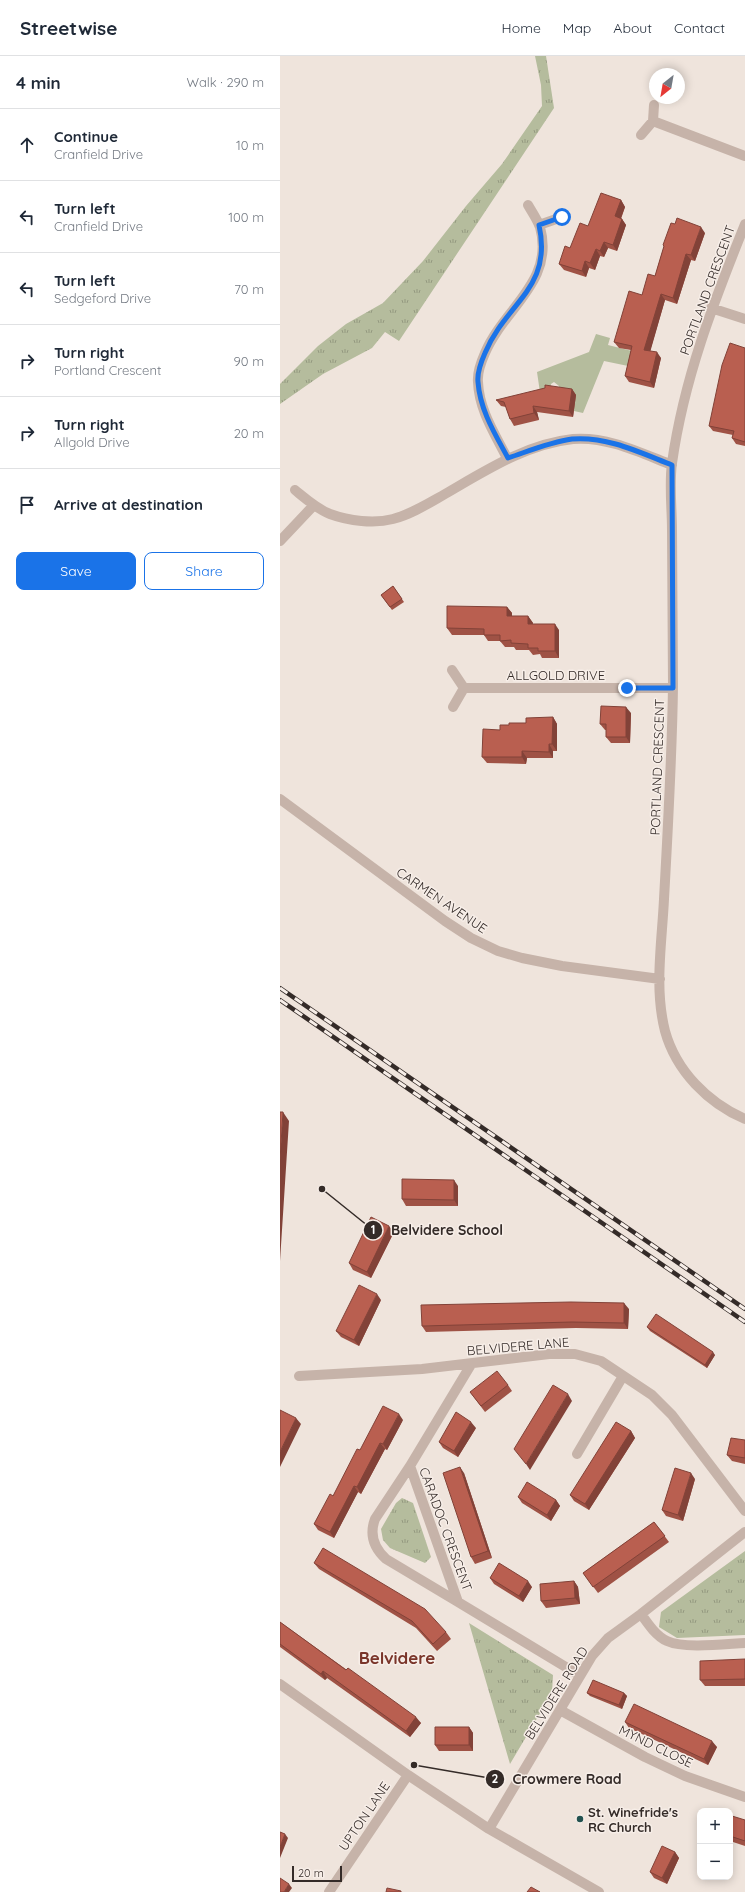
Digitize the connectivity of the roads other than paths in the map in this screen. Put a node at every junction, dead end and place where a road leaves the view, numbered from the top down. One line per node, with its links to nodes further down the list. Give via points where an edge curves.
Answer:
1 (654, 105): 2 (street)
2 (653, 121): 3 (street); 4 (street)
3 (641, 135)
4 (745, 156)
5 (528, 205): 8 (street)
6 (562, 217): 8 (street)
7 (745, 224): 9 (street, PORTLAND CRESCENT)
8 (539, 225): 11 (street, via 542,252 540,270 531,287 489,344 477,381 480,400 488,421)
9 (711, 308): 10 (street); 12 (street, PORTLAND CRESCENT, via 687,390)
10 (745, 319)
11 (508, 458): 12 (street, via 551,443 573,439 596,440 622,446); 14 (street, via 414,511 393,519 369,522 351,519 330,514)
12 (672, 465): 18 (street, PORTLAND CRESCENT)
13 (295, 490): 14 (street)
14 (314, 505): 15 (street)
15 (280, 541)
16 (452, 670): 17 (street)
17 (464, 688): 18 (street, ALLGOLD DRIVE); 19 (street)
18 (673, 688): 21 (street, PORTLAND CRESCENT)
19 (453, 707)
20 (280, 799): 21 (street, CARMEN AVENUE, via 445,921 498,951 562,966)
21 (660, 979): 22 (street, PORTLAND CRESCENT, via 660,1008 666,1033 676,1057 691,1079 708,1097)
22 (745, 1119)
23 (472, 1363): 24 (street, BELVIDERE LANE, via 422,1369); 25 (street, BELVIDERE LANE, via 549,1354 575,1354 601,1361); 27 (street, CARADOC CRESCENT)
24 (299, 1376)
25 (623, 1376): 26 (street); 28 (street, BELVIDERE LANE, via 652,1395 672,1415)
26 (577, 1454)
27 (410, 1466): 30 (street, CARADOC CRESCENT); 30 (street, CARADOC CRESCENT, via 372,1527 374,1543 386,1559)
28 (745, 1511)
29 (745, 1532): 31 (street, BELVIDERE ROAD)
30 (458, 1602): 33 (street, CARADOC CRESCENT)
31 (641, 1614): 32 (street, via 653,1630 666,1641 680,1645); 33 (street, BELVIDERE ROAD, via 608,1638)
32 (745, 1643)
33 (579, 1675): 35 (street, BELVIDERE ROAD)
34 (280, 1684): 36 (street)
35 (560, 1710): 37 (street, MYND CLOSE, via 685,1776); 38 (street, BELVIDERE ROAD)
36 (408, 1775): 38 (street); 39 (street, UPTON LANE)
37 (745, 1797)
38 (489, 1829): 40 (street)
39 (329, 1892)
40 (599, 1892)

